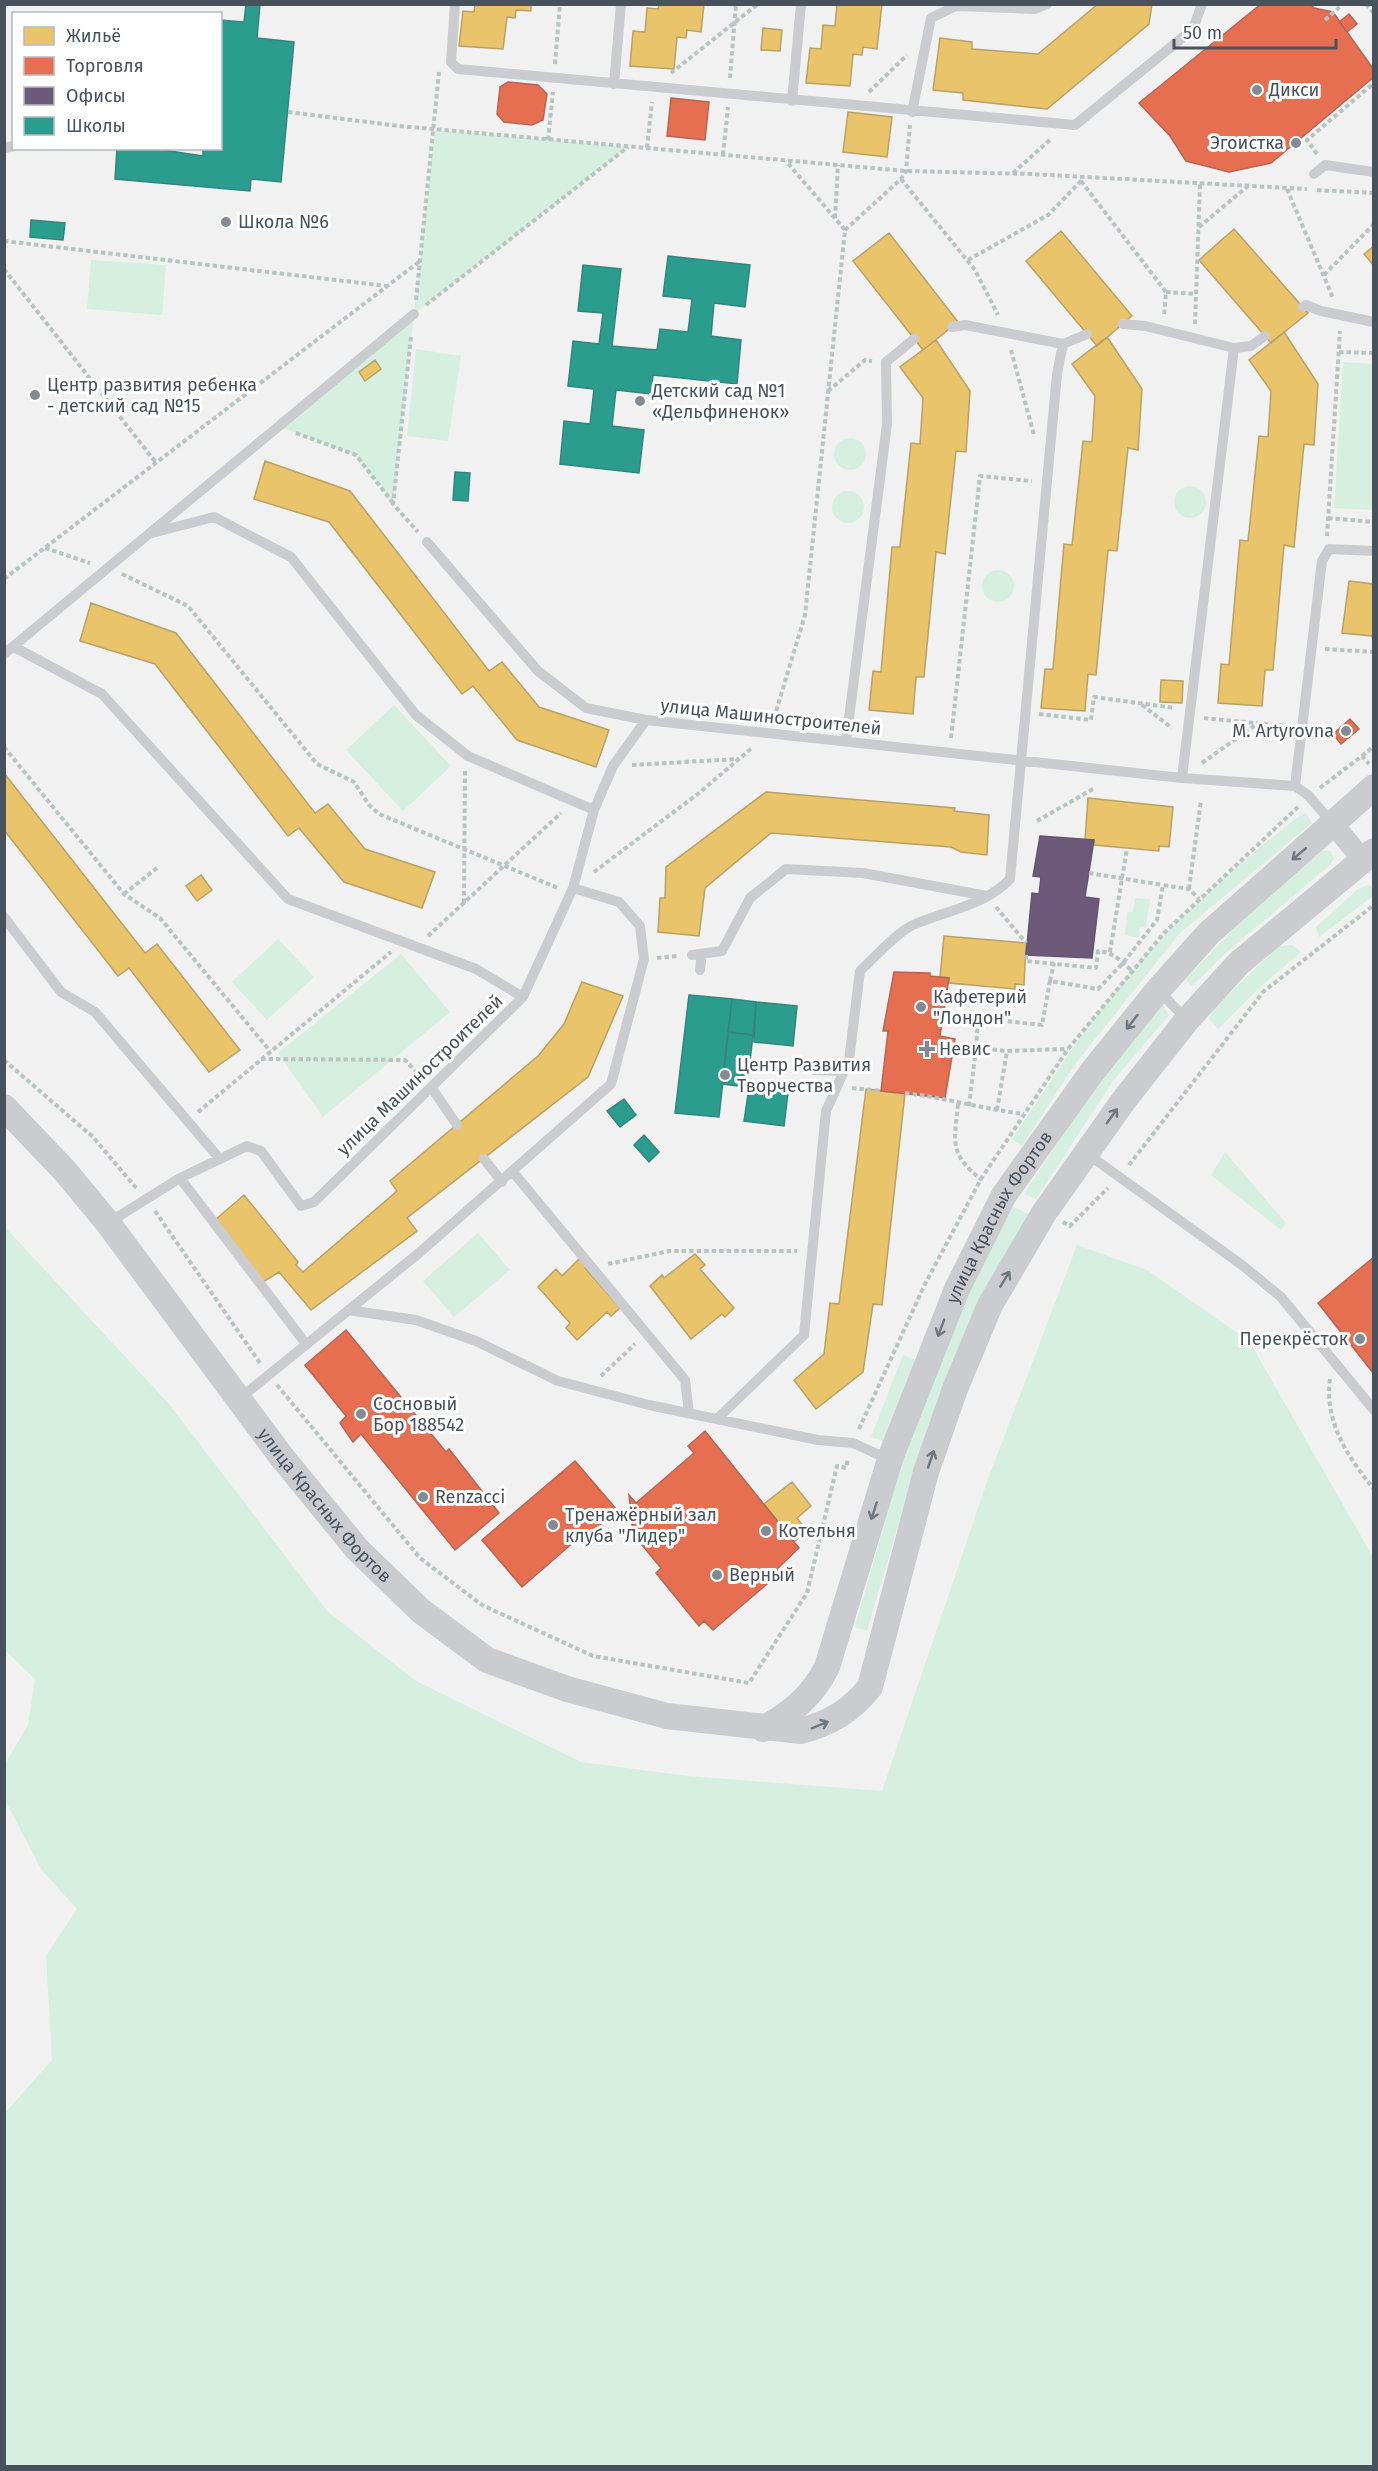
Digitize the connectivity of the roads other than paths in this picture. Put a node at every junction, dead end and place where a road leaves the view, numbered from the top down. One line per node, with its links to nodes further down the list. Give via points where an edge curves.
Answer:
1 (455, 4): 6 (lane, via 451,62 458,69)
2 (621, 4): 6 (lane)
3 (801, 4): 7 (lane)
4 (1047, 4): 8 (lane, via 1035,9 956,6 931,18)
5 (1203, 4): 8 (lane, via 1193,29 1075,125)
6 (614, 84): 7 (lane, via 728,99)
7 (792, 101): 8 (lane)
8 (911, 118)
9 (1374, 172): 10 (lane, via 1325,165)
10 (1314, 174)
11 (1303, 307): 13 (lane)
12 (414, 314): 21 (lane)
13 (1374, 322)
14 (1123, 324): 20 (lane)
15 (952, 327): 19 (lane, via 965,325)
16 (1087, 334): 19 (lane)
17 (1265, 336): 20 (lane, via 1251,346)
18 (914, 339): 26 (lane, via 886,362 887,424)
19 (1063, 344): 27 (lane, via 1057,374)
20 (1234, 348): 28 (lane)
21 (152, 533): 24 (lane); 31 (lane, via 214,517 291,557 416,715 464,753)
22 (427, 542): 25 (lane, via 538,671 586,708)
23 (1374, 551): 29 (lane, via 1329,549 1322,561)
24 (9, 651): 39 (lane, via 102,694 288,899 476,969)
25 (646, 720): 26 (lane, улица Машиностроителей); 31 (lane, улица Машиностроителей, via 613,766)
26 (846, 741): 27 (lane, улица Машиностроителей)
27 (1023, 760): 28 (lane, улица Машиностроителей); 35 (lane, via 1010,879)
28 (1182, 777): 29 (lane, улица Машиностроителей)
29 (1295, 786): 32 (lane)
30 (1374, 787): 32 (street, улица Красных Фортов)
31 (594, 810): 34 (lane, улица Машиностроителей)
32 (1333, 824): 33 (street); 38 (street, улица Красных Фортов, one-way to 38, via 1225,917)
33 (1370, 860): 40 (street, улица Красных Фортов, via 1239,963)
34 (572, 891): 39 (lane, улица Машиностроителей); 49 (lane, via 619,902 640,926 644,959 611,1084)
35 (987, 896): 37 (lane, via 863,873 786,869 750,898 722,951 698,954); 42 (lane, via 910,927 860,971 849,1060)
36 (4, 917): 47 (lane, via 61,992 95,1012)
37 (700, 970)
38 (1158, 990): 40 (lane); 59 (street, улица Красных Фортов, one-way to 59, via 1092,1072 1004,1195 957,1289)
39 (523, 997): 43 (lane, улица Машиностроителей)
40 (1187, 1020): 46 (street, улица Красных Фортов, one-way to 40)
41 (814, 1070): 42 (lane)
42 (844, 1071): 58 (lane, via 826,1111 804,1335)
43 (431, 1087): 45 (lane); 47 (lane, улица Машиностроителей, via 314,1202 301,1206 261,1151 247,1146)
44 (4, 1107): 52 (street, улица Красных Фортов)
45 (457, 1125)
46 (1086, 1152): 56 (lane, via 1281,1297); 60 (street, улица Красных Фортов, one-way to 46, via 800,1731 820,1726 857,1703 870,1687 926,1472 955,1389 990,1305 1044,1213)
47 (219, 1158): 50 (lane, улица Машиностроителей)
48 (484, 1160): 51 (lane)
49 (513, 1172): 51 (lane); 57 (lane, via 685,1380)
50 (180, 1178): 52 (lane, улица Машиностроителей); 54 (lane)
51 (502, 1182): 53 (lane)
52 (108, 1223): 55 (street, улица Красных Фортов)
53 (348, 1310): 54 (lane); 57 (lane, via 416,1320 476,1341 558,1381)
54 (306, 1344): 55 (lane)
55 (239, 1399): 60 (street, улица Красных Фортов, via 357,1549 421,1611 487,1660 567,1689 667,1716)
56 (1374, 1410)
57 (689, 1413): 58 (lane)
58 (718, 1418): 59 (lane, via 818,1440 853,1443)
59 (891, 1456): 60 (street, улица Красных Фортов, one-way to 60, via 827,1668 806,1699)
60 (763, 1729)

